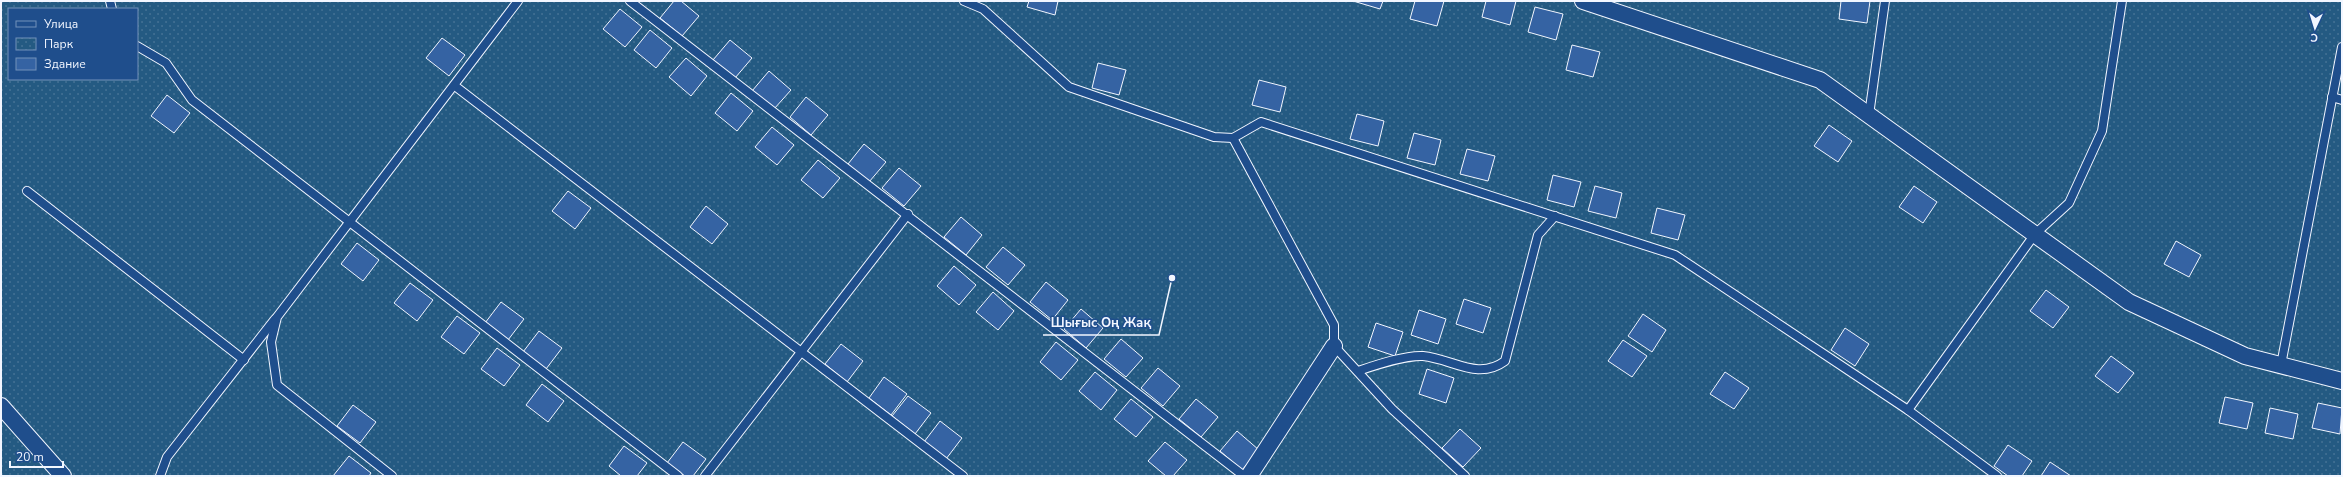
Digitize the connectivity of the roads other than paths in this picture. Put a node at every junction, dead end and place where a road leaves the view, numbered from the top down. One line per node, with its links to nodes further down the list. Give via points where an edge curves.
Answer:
1 (518, 1): 9 (lane)
2 (630, 1): 15 (lane)
3 (964, 1): 13 (lane, via 983,9 1069,87 1214,137)
4 (1583, 1): 12 (street, via 1820,80)
5 (1885, 1): 12 (lane)
6 (2122, 1): 18 (lane, via 2102,132 2069,203)
7 (138, 47): 17 (lane, via 166,63 192,100)
8 (2342, 47): 10 (lane)
9 (455, 86): 17 (lane); 21 (lane)
10 (2332, 98): 11 (lane); 23 (lane)
11 (2342, 100)
12 (1869, 115): 18 (street)
13 (1233, 138): 16 (lane, via 1261,122); 20 (lane, via 1334,325)
14 (27, 191): 22 (lane)
15 (908, 214): 21 (lane); 34 (lane)
16 (1556, 216): 24 (lane, via 1538,235 1505,361 1495,368 1482,370 1423,356); 27 (lane, via 1675,255)
17 (350, 224): 19 (lane); 31 (lane)
18 (2035, 234): 23 (street, via 2129,302 2245,356); 27 (lane)
19 (277, 317): 22 (lane); 30 (lane, via 271,342 277,385)
20 (1334, 346): 24 (lane); 35 (street)
21 (802, 352): 32 (lane); 33 (lane)
22 (244, 360): 29 (lane, via 167,457)
23 (2281, 365): 25 (street)
24 (1358, 371): 36 (lane, via 1392,409)
25 (2342, 381)
26 (1, 406): 28 (street)
27 (1908, 410): 37 (lane)
28 (63, 476)
29 (160, 476)
30 (392, 476)
31 (678, 476)
32 (705, 476)
33 (963, 476)
34 (1244, 476)
35 (1248, 476)
36 (1465, 476)
37 (1997, 476)

